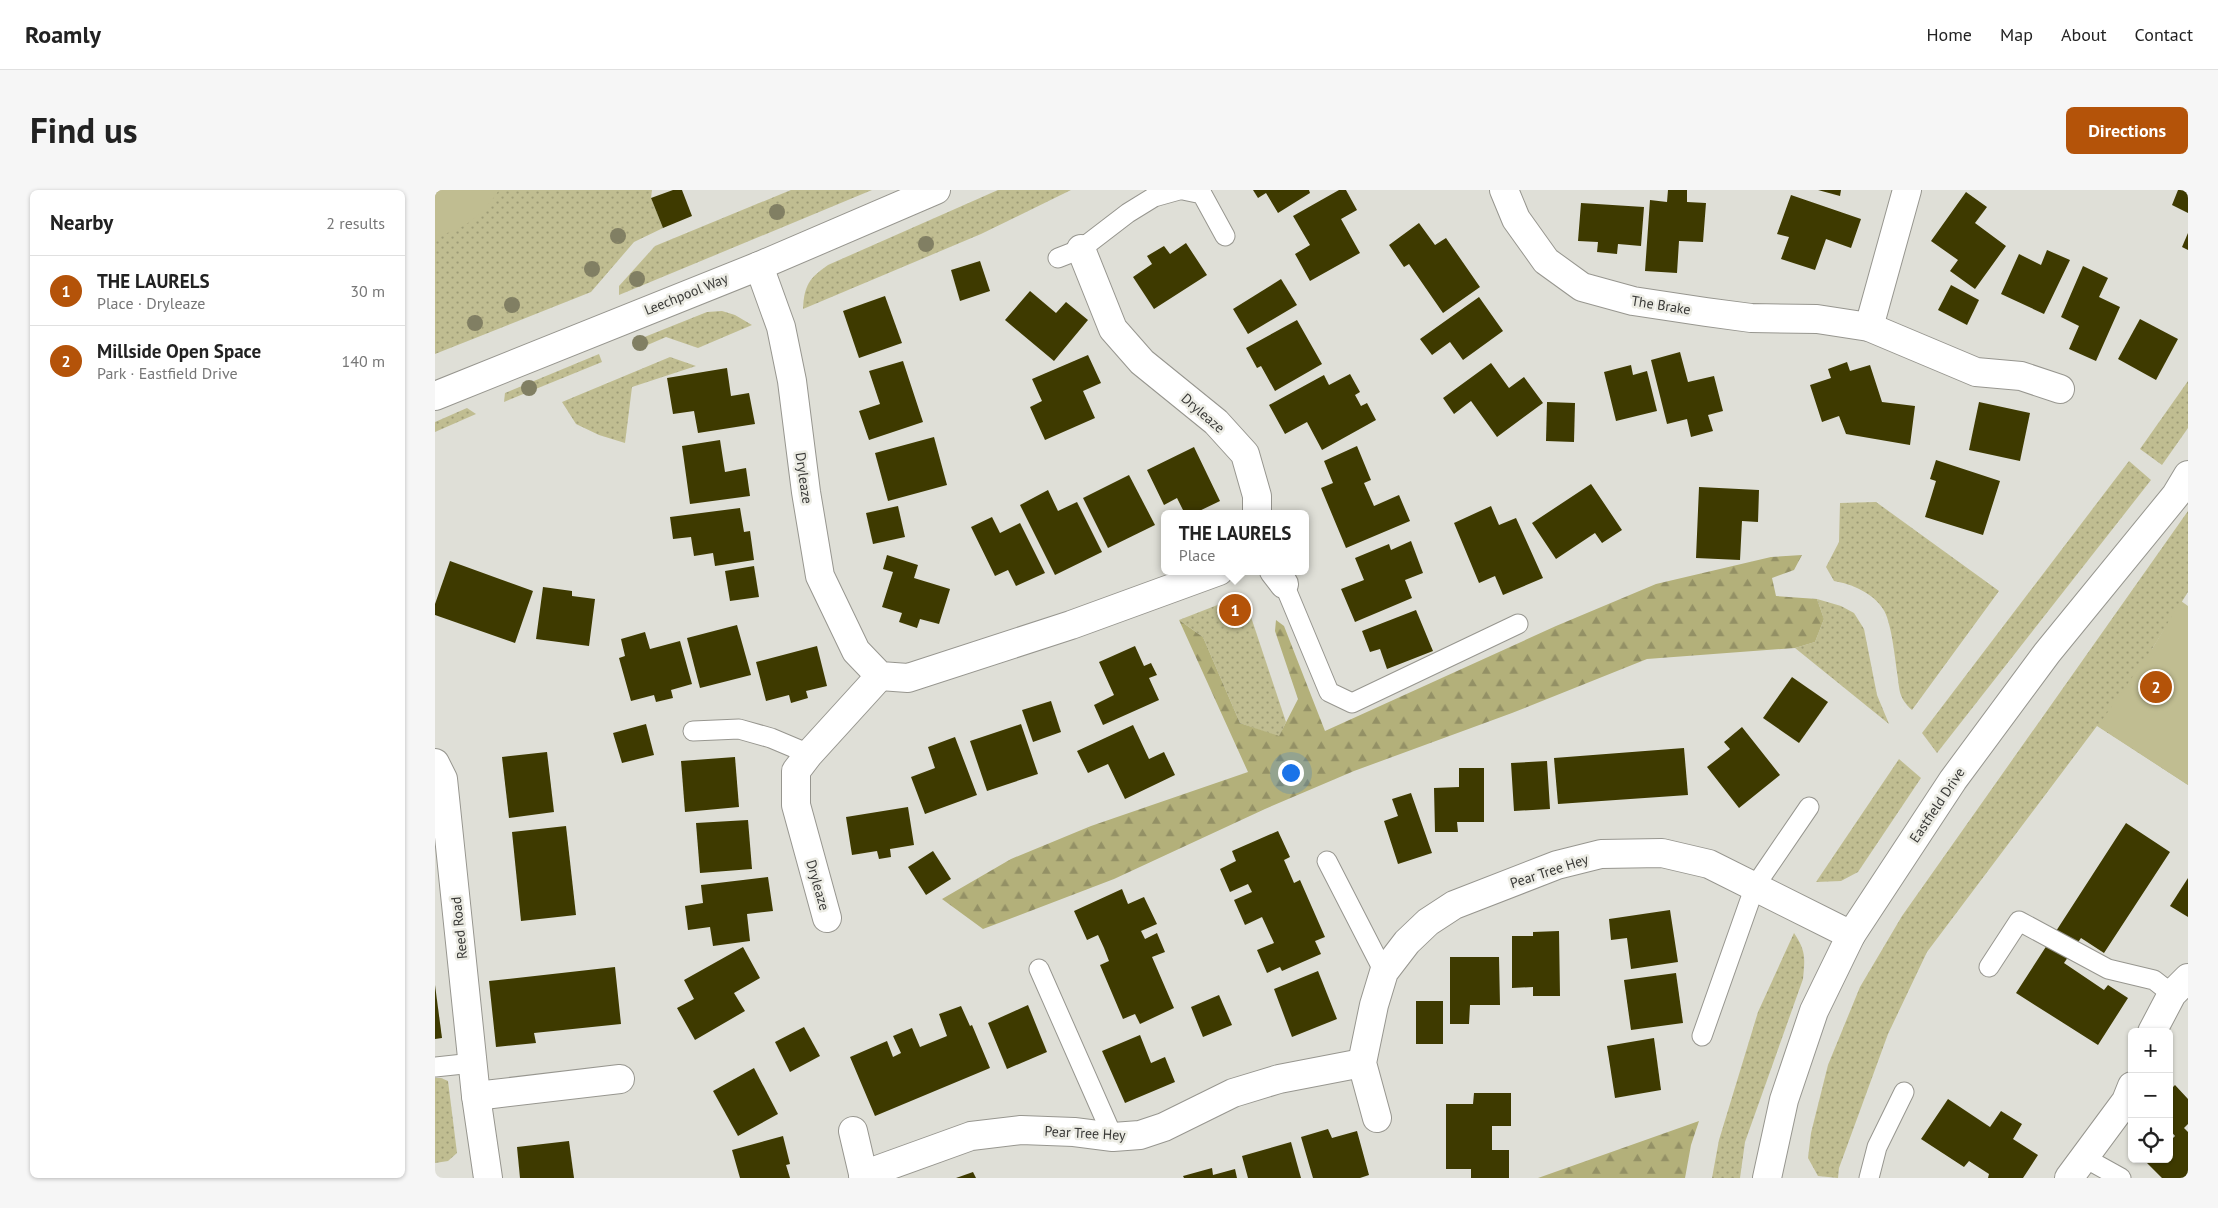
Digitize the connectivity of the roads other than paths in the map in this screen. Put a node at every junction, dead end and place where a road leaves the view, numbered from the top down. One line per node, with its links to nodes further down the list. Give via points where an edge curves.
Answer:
1 (936, 190): 8 (street, Leechpool Way)
2 (1179, 190): 7 (lane, via 1154,197)
3 (1183, 190): 6 (lane, via 1202,194)
4 (1505, 190): 9 (street, The Brake, via 1515,219 1546,261 1582,287 1633,301 1706,312 1751,318 1817,319)
5 (1907, 190): 9 (street)
6 (1225, 236)
7 (1070, 253): 13 (street, Dryleaze, via 1113,329 1142,362 1216,422 1245,454 1257,496)
8 (759, 266): 11 (street, Leechpool Way); 17 (street, Dryleaze, via 781,328 792,381 820,576 856,651)
9 (1869, 327): 10 (street, The Brake, via 1976,372 2021,376)
10 (2060, 389)
11 (435, 396)
12 (2188, 475): 25 (street, Eastfield Drive, via 2176,495 2047,653 1953,780)
13 (1257, 510)
14 (1208, 575): 17 (street, via 1071,625 908,678)
15 (1279, 577): 16 (lane, via 1329,692 1352,703)
16 (1518, 624)
17 (880, 676): 19 (street, Dryleaze)
18 (693, 730): 19 (lane, via 739,729)
19 (809, 754): 24 (street, Dryleaze, via 796,772 796,805)
20 (435, 763): 33 (street, Reed Road, via 443,779)
21 (1809, 807): 23 (lane)
22 (1327, 861): 28 (lane)
23 (1755, 886): 25 (street, Pear Tree Hey); 28 (street, Pear Tree Hey, via 1709,864 1662,853 1601,854 1557,865 1454,905 1428,922 1407,942); 31 (lane)
24 (827, 918)
25 (1851, 935): 45 (street, Eastfield Drive, via 1811,1020 1783,1100)
26 (1989, 967): 29 (lane, via 2019,921 2108,969)
27 (1039, 969): 41 (lane)
28 (1384, 972): 32 (street, Pear Tree Hey)
29 (2180, 986): 30 (street)
30 (2154, 1028)
31 (1702, 1036)
32 (1362, 1063): 39 (street, Pear Tree Hey); 41 (street, Pear Tree Hey, via 1279,1078 1233,1093 1140,1135)
33 (473, 1064): 34 (lane); 37 (street, Reed Road)
34 (435, 1067)
35 (621, 1079): 37 (street)
36 (1905, 1092): 46 (lane, via 1877,1146)
37 (476, 1096): 44 (street, Reed Road)
38 (2128, 1096): 42 (street)
39 (1377, 1118)
40 (853, 1131): 43 (street, Pear Tree Hey)
41 (1113, 1137): 43 (street, Pear Tree Hey, via 1021,1130 971,1136)
42 (2077, 1168): 47 (lane)
43 (863, 1176)
44 (488, 1178)
45 (1767, 1178)
46 (1869, 1178)
47 (2121, 1178)

